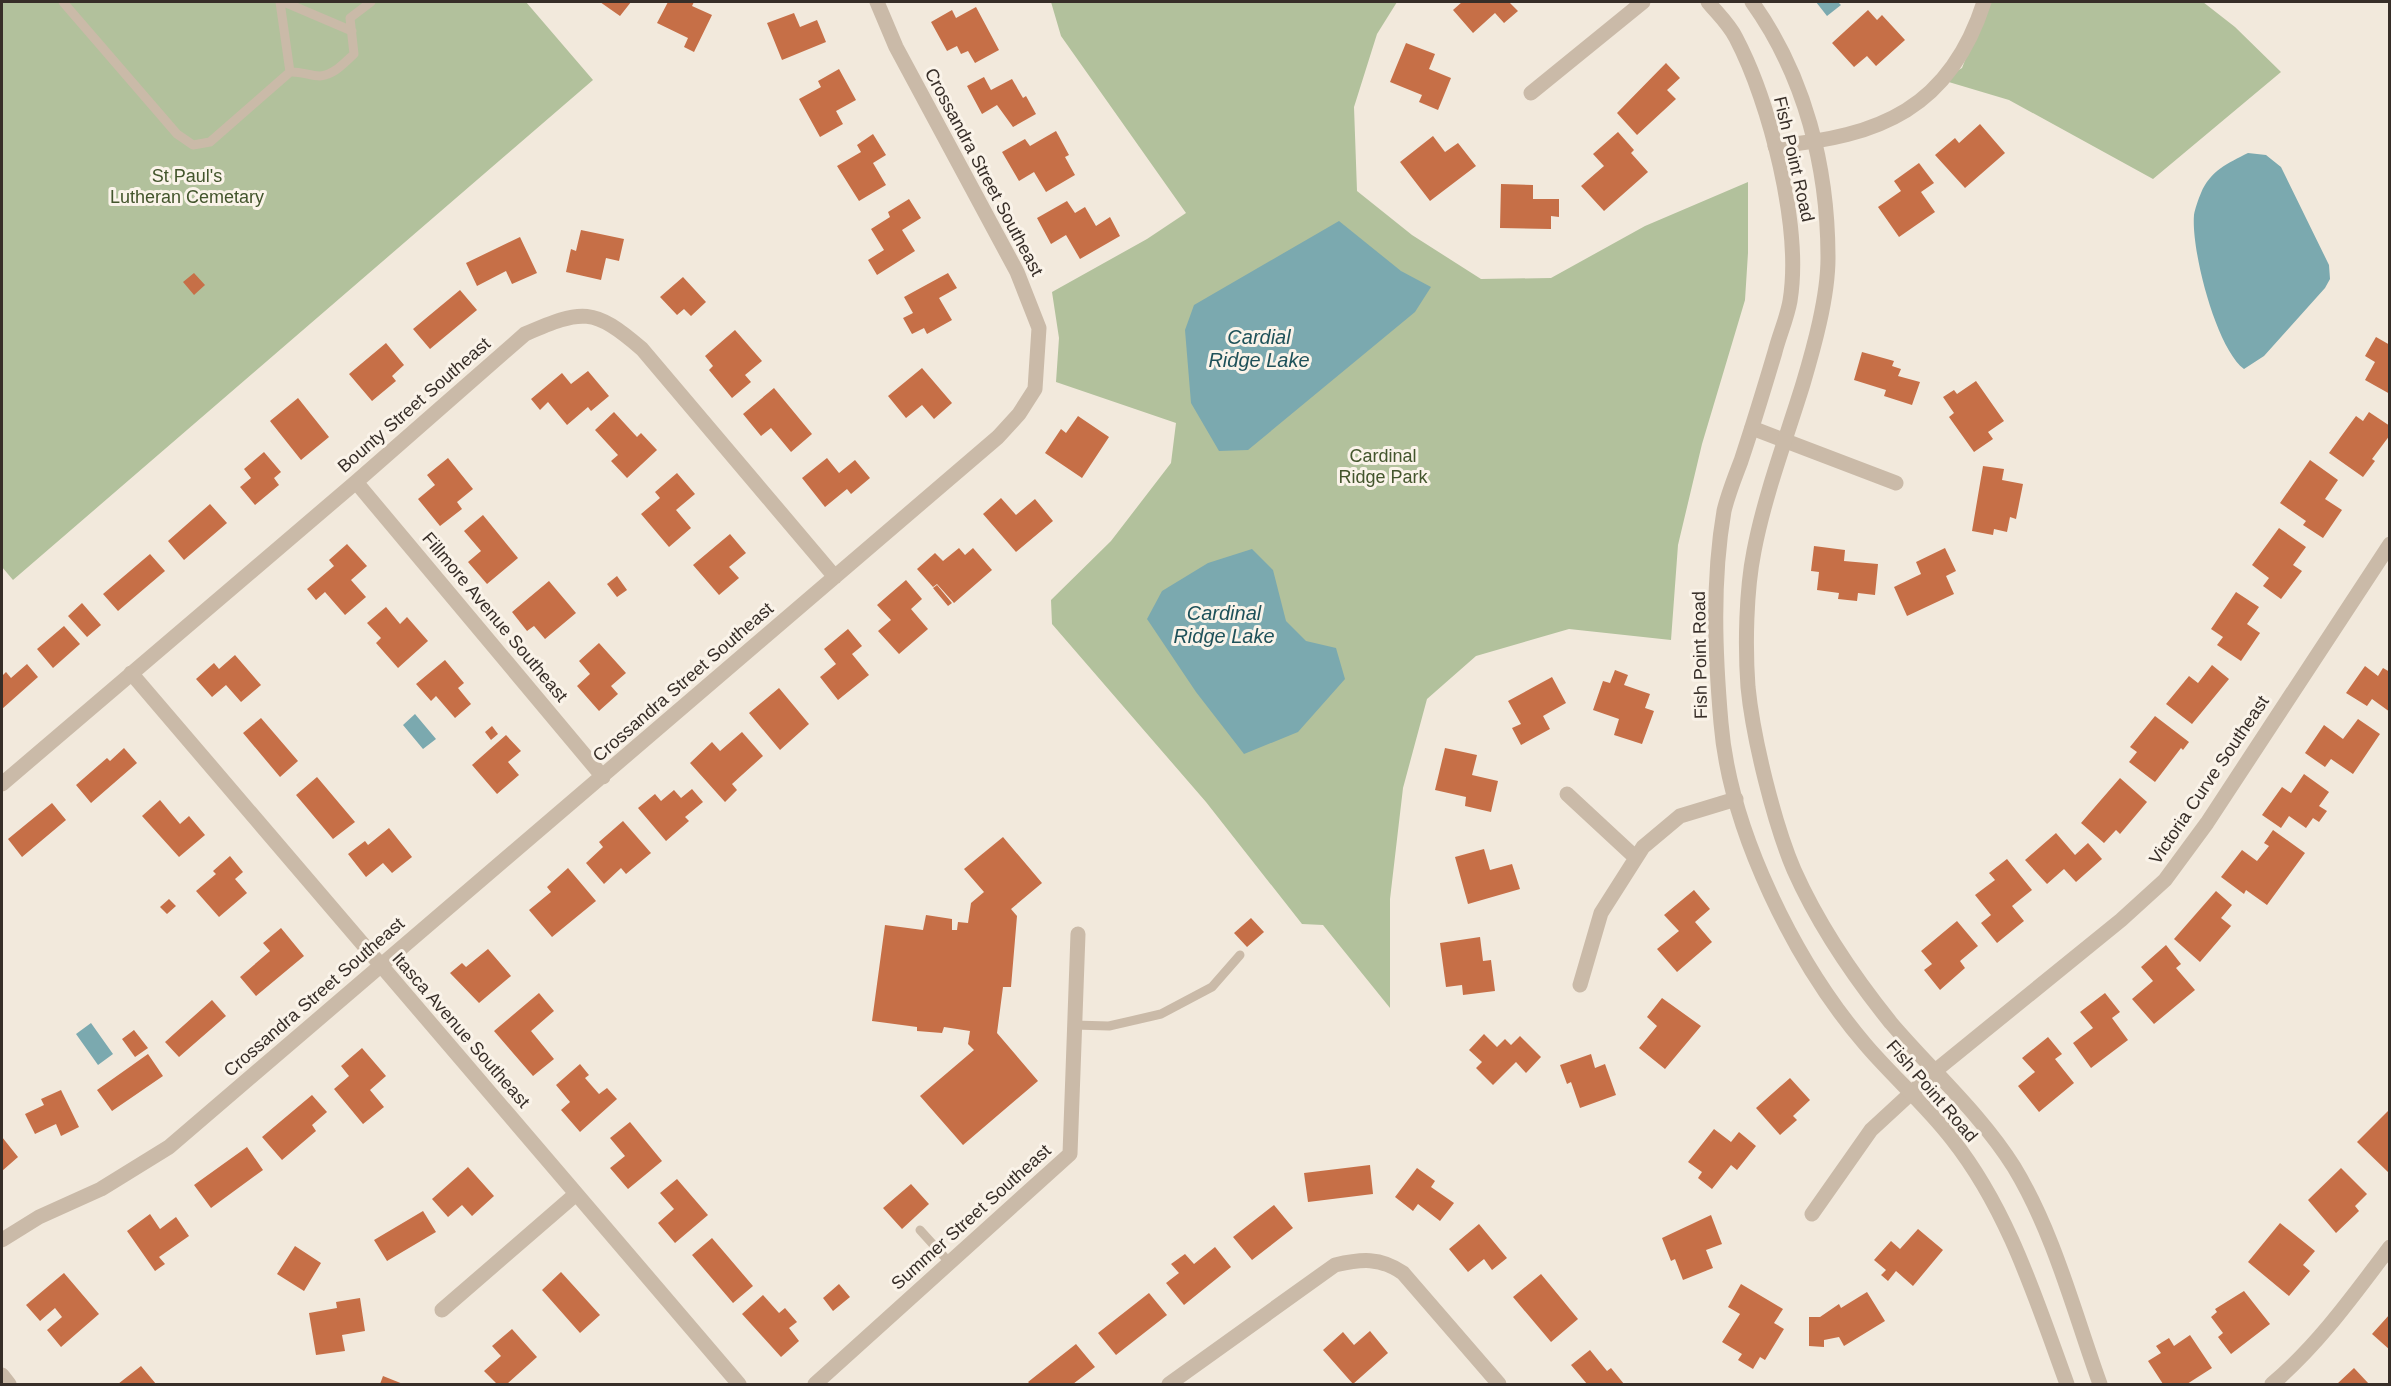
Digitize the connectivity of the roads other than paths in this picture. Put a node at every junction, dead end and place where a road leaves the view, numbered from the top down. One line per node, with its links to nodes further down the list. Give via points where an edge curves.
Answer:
1 (63, 2): 10 (lane, via 177,134 193,145 210,142)
2 (282, 2): 9 (lane); 10 (lane)
3 (371, 2): 9 (lane, via 350,18)
4 (877, 2): 19 (street, Crossandra Street Southeast, via 896,47 1017,272 1039,328 1038,364 1035,389 998,437)
5 (1643, 2): 11 (street)
6 (1708, 2): 13 (street, Fish Point Road, via 1734,33 1756,81)
7 (1752, 2): 12 (street, Fish Point Road, via 1771,28)
8 (1984, 2): 12 (street, via 1954,67 1922,100 1871,130)
9 (352, 31): 10 (lane, via 354,54 339,69 320,76)
10 (290, 72)
11 (1531, 93)
12 (1817, 142): 13 (street); 15 (street, Fish Point Road, via 1828,261 1804,383)
13 (1775, 146): 14 (street, Fish Point Road, via 1793,243 1790,302)
14 (1752, 428): 15 (street); 24 (street, Fish Point Road, via 1725,509 1717,582 1716,666 1721,730)
15 (1784, 440): 17 (street); 31 (street, Fish Point Road, via 1753,553 1748,622 1749,687 1770,792 1794,869 1828,933 1864,988)
16 (356, 482): 19 (street, Bounty Street Southeast, via 525,334 582,314 614,325 642,349); 20 (street, Bounty Street Southeast); 21 (street, Fillmore Avenue Southeast)
17 (1896, 483)
18 (2390, 544): 31 (street, Victoria Curve Southeast, via 2165,880)
19 (835, 577): 21 (street, Crossandra Street Southeast)
20 (131, 673): 22 (street, Bounty Street Southeast); 28 (street, Itasca Avenue Southeast)
21 (603, 777): 28 (street, Crossandra Street Southeast)
22 (2, 784)
23 (1567, 794): 25 (street)
24 (1736, 799): 25 (street, via 1680,816 1643,847); 32 (street, Fish Point Road, via 1764,880 1801,951 1864,1043)
25 (1636, 858): 29 (street, via 1601,913)
26 (1078, 934): 30 (street, Summer Street Southeast)
27 (1240, 955): 30 (lane, via 1212,987 1161,1014 1109,1026)
28 (380, 966): 33 (street, Itasca Avenue Southeast); 36 (street, Crossandra Street Southeast, via 169,1147 101,1189 39,1216)
29 (1580, 984)
30 (1074, 1025): 38 (street, Summer Street Southeast, via 1070,1154)
31 (1935, 1071): 32 (street, Victoria Curve Southeast); 47 (street, Fish Point Road, via 1982,1122 2014,1168 2049,1239)
32 (1911, 1094): 34 (street, Victoria Curve Southeast, via 1870,1130); 46 (street, Fish Point Road, via 1952,1138 1990,1196 2020,1257)
33 (576, 1194): 39 (street); 42 (street, Itasca Avenue Southeast)
34 (1812, 1214)
35 (920, 1230): 38 (lane)
36 (2, 1240)
37 (2390, 1247): 48 (street, via 2302,1359)
38 (949, 1262): 43 (street, Summer Street Southeast)
39 (442, 1310)
40 (2, 1375): 41 (street)
41 (9, 1384)
42 (739, 1384)
43 (815, 1384)
44 (1169, 1384): 45 (street, via 1335,1265 1362,1258 1389,1263 1403,1273)
45 (1498, 1384)
46 (2067, 1384)
47 (2100, 1384)
48 (2271, 1384)

